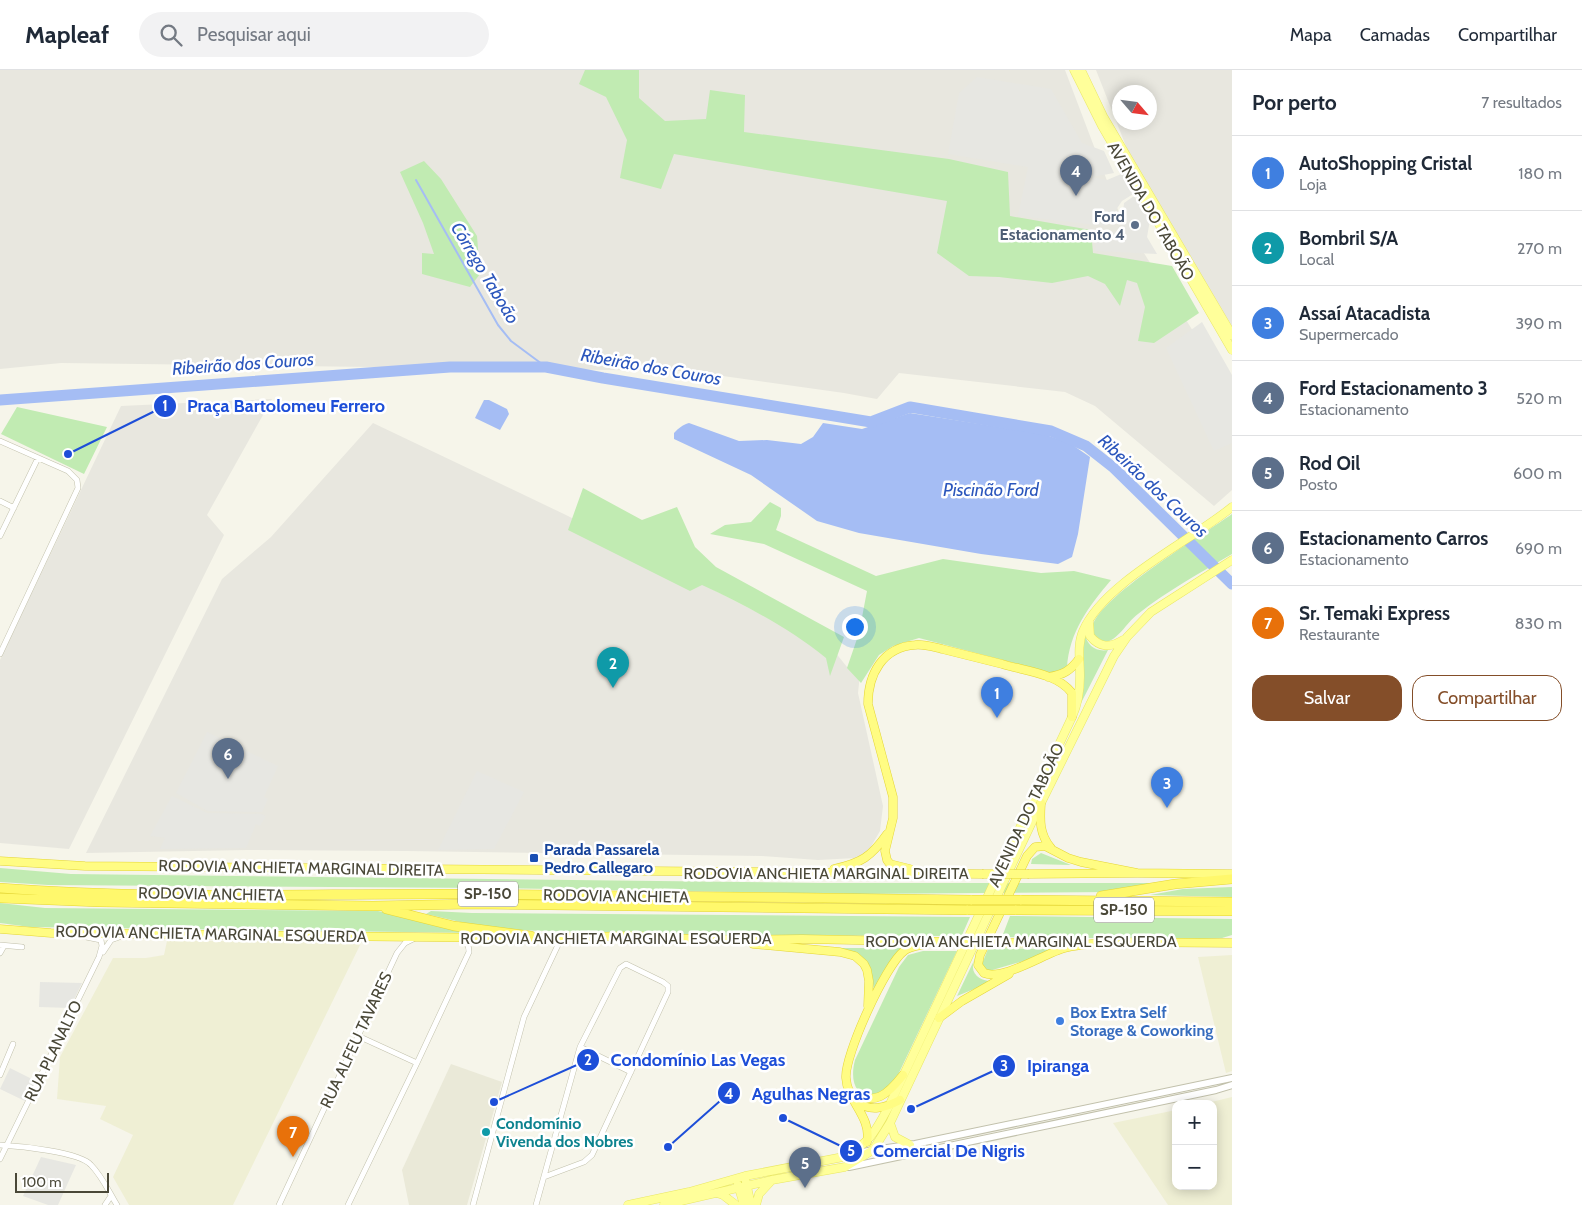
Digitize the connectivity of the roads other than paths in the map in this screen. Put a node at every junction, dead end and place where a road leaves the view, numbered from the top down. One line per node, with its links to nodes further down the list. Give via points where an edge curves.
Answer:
1 (1074, 70): 4 (main road, AVENIDA DO TABOÃO, via 1102,126)
2 (1081, 70): 3 (main road, AVENIDA DO TABOÃO, via 1103,116)
3 (1232, 335)
4 (1232, 350)
5 (0, 441): 6 (street)
6 (38, 458): 9 (street); 14 (street, via 74,475 78,488)
7 (0, 501): 9 (street)
8 (1232, 507): 12 (main road, AVENIDA DO TABOÃO, via 1132,576)
9 (14, 508): 10 (street)
10 (0, 536)
11 (1231, 561): 13 (main road, AVENIDA DO TABOÃO, via 1152,612)
12 (1090, 617): 13 (main road, via 1090,636 1100,645 1113,646); 15 (main road, AVENIDA DO TABOÃO, via 1082,632)
13 (1127, 637): 18 (main road, AVENIDA DO TABOÃO, via 1103,676)
14 (0, 654)
15 (1079, 658): 16 (highway, via 1069,671); 17 (main road, AVENIDA DO TABOÃO, via 1078,699)
16 (1048, 677): 17 (highway, via 1072,693); 19 (highway, via 923,645 906,646 884,658 870,679 868,704 892,792 894,811)
17 (1072, 717): 57 (main road, AVENIDA DO TABOÃO)
18 (1041, 803): 20 (highway, via 1041,830); 50 (main road, AVENIDA DO TABOÃO)
19 (891, 828): 22 (highway, via 864,860); 24 (highway, via 885,851 890,864)
20 (1052, 849): 23 (highway, via 1081,862); 48 (highway, via 1040,846 1029,853 978,959 980,969 989,975)
21 (0, 861): 22 (highway, RODOVIA ANCHIETA MARGINAL DIREITA / SP-150, via 85,866)
22 (821, 872): 24 (highway, RODOVIA ANCHIETA MARGINAL DIREITA / SP-150)
23 (1137, 872): 24 (highway, RODOVIA ANCHIETA MARGINAL DIREITA / SP-150, bridge); 25 (highway, RODOVIA ANCHIETA MARGINAL DIREITA / SP-150)
24 (952, 874)
25 (1232, 874)
26 (1232, 879): 29 (highway)
27 (0, 888): 29 (highway, RODOVIA ANCHIETA / SP-150, bridge, via 99,893)
28 (0, 898): 31 (highway, RODOVIA ANCHIETA / SP-150)
29 (1066, 900): 30 (highway, RODOVIA ANCHIETA / SP-150)
30 (1232, 902)
31 (373, 906): 32 (highway, RODOVIA ANCHIETA / SP-150, bridge, via 472,904); 36 (highway, via 454,926)
32 (1232, 911)
33 (0, 929): 34 (highway, RODOVIA ANCHIETA MARGINAL ESQUERDA / SP-150)
34 (51, 933): 35 (highway, RODOVIA ANCHIETA MARGINAL ESQUERDA / SP-150); 47 (street, via 97,938 102,943)
35 (139, 933): 38 (highway, RODOVIA ANCHIETA MARGINAL ESQUERDA / SP-150); 47 (street, RUA PLANALTO, via 114,938)
36 (531, 936): 37 (highway, RODOVIA ANCHIETA MARGINAL ESQUERDA / SP-150); 39 (highway, RODOVIA ANCHIETA MARGINAL ESQUERDA / SP-150)
37 (551, 936): 40 (highway, RODOVIA ANCHIETA MARGINAL ESQUERDA / SP-150); 86 (street, via 558,945 524,1017)
38 (417, 937): 39 (highway, RODOVIA ANCHIETA MARGINAL ESQUERDA / SP-150); 51 (street, RUA ALFEU TAVARES, via 397,952)
39 (457, 937): 54 (street, via 467,943 469,952)
40 (711, 940): 41 (highway, RODOVIA ANCHIETA MARGINAL ESQUERDA / SP-150); 49 (highway, via 851,954 867,970)
41 (937, 942): 42 (highway, RODOVIA ANCHIETA MARGINAL ESQUERDA / SP-150, bridge); 49 (highway, via 911,947 901,954)
42 (1112, 942): 43 (highway, RODOVIA ANCHIETA MARGINAL ESQUERDA / SP-150); 48 (highway, via 1063,949)
43 (1232, 943)
44 (2, 945): 45 (street); 46 (street)
45 (22, 947)
46 (0, 953)
47 (99, 956): 68 (street, RUA PLANALTO)
48 (1018, 968): 50 (highway)
49 (868, 1011): 60 (highway, via 846,1066)
50 (939, 1018): 61 (main road, AVENIDA DO TABOÃO)
51 (358, 1036): 54 (street); 84 (street, RUA ALFEU TAVARES)
52 (14, 1044): 56 (street)
53 (580, 1047): 55 (street); 55 (street, via 620,968 628,964 669,988); 75 (street)
54 (418, 1063): 85 (street)
55 (631, 1072): 75 (street, via 589,1159)
56 (0, 1075)
57 (903, 1075): 60 (highway, via 892,1089 879,1097 868,1098); 63 (main road, AVENIDA DO TABOÃO)
58 (1232, 1078): 66 (street)
59 (1232, 1085): 70 (street)
60 (850, 1092): 62 (highway)
61 (900, 1100): 63 (highway); 64 (main road, AVENIDA DO TABOÃO)
62 (856, 1102): 63 (highway, via 870,1108); 65 (highway, via 868,1126)
63 (889, 1106): 65 (main road, AVENIDA DO TABOÃO)
64 (890, 1123): 66 (main road, via 895,1137); 69 (main road, AVENIDA DO TABOÃO)
65 (867, 1142): 71 (main road, AVENIDA DO TABOÃO)
66 (913, 1144): 69 (street); 70 (street)
67 (0, 1145): 68 (street)
68 (8, 1145): 72 (street, RUA PLANALTO); 81 (street, via 81,1158 91,1164)
69 (873, 1150): 71 (street); 73 (main road, AVENIDA DO TABOÃO)
70 (918, 1152): 73 (street)
71 (843, 1157): 74 (main road)
72 (0, 1159)
73 (845, 1167): 77 (main road)
74 (745, 1176): 76 (main road); 78 (main road)
75 (544, 1177): 87 (street)
76 (735, 1178): 79 (main road); 88 (main road)
77 (772, 1180): 78 (main road); 93 (main road, via 759,1194)
78 (747, 1185): 79 (main road); 92 (main road)
79 (739, 1188): 80 (main road); 91 (main road)
80 (717, 1193): 89 (main road); 90 (main road)
81 (111, 1196): 82 (street); 83 (street)
82 (105, 1205)
83 (117, 1205)
84 (279, 1205)
85 (348, 1205)
86 (473, 1205)
87 (536, 1205)
88 (628, 1205)
89 (664, 1205)
90 (736, 1205)
91 (744, 1205)
92 (751, 1205)
93 (756, 1205)

